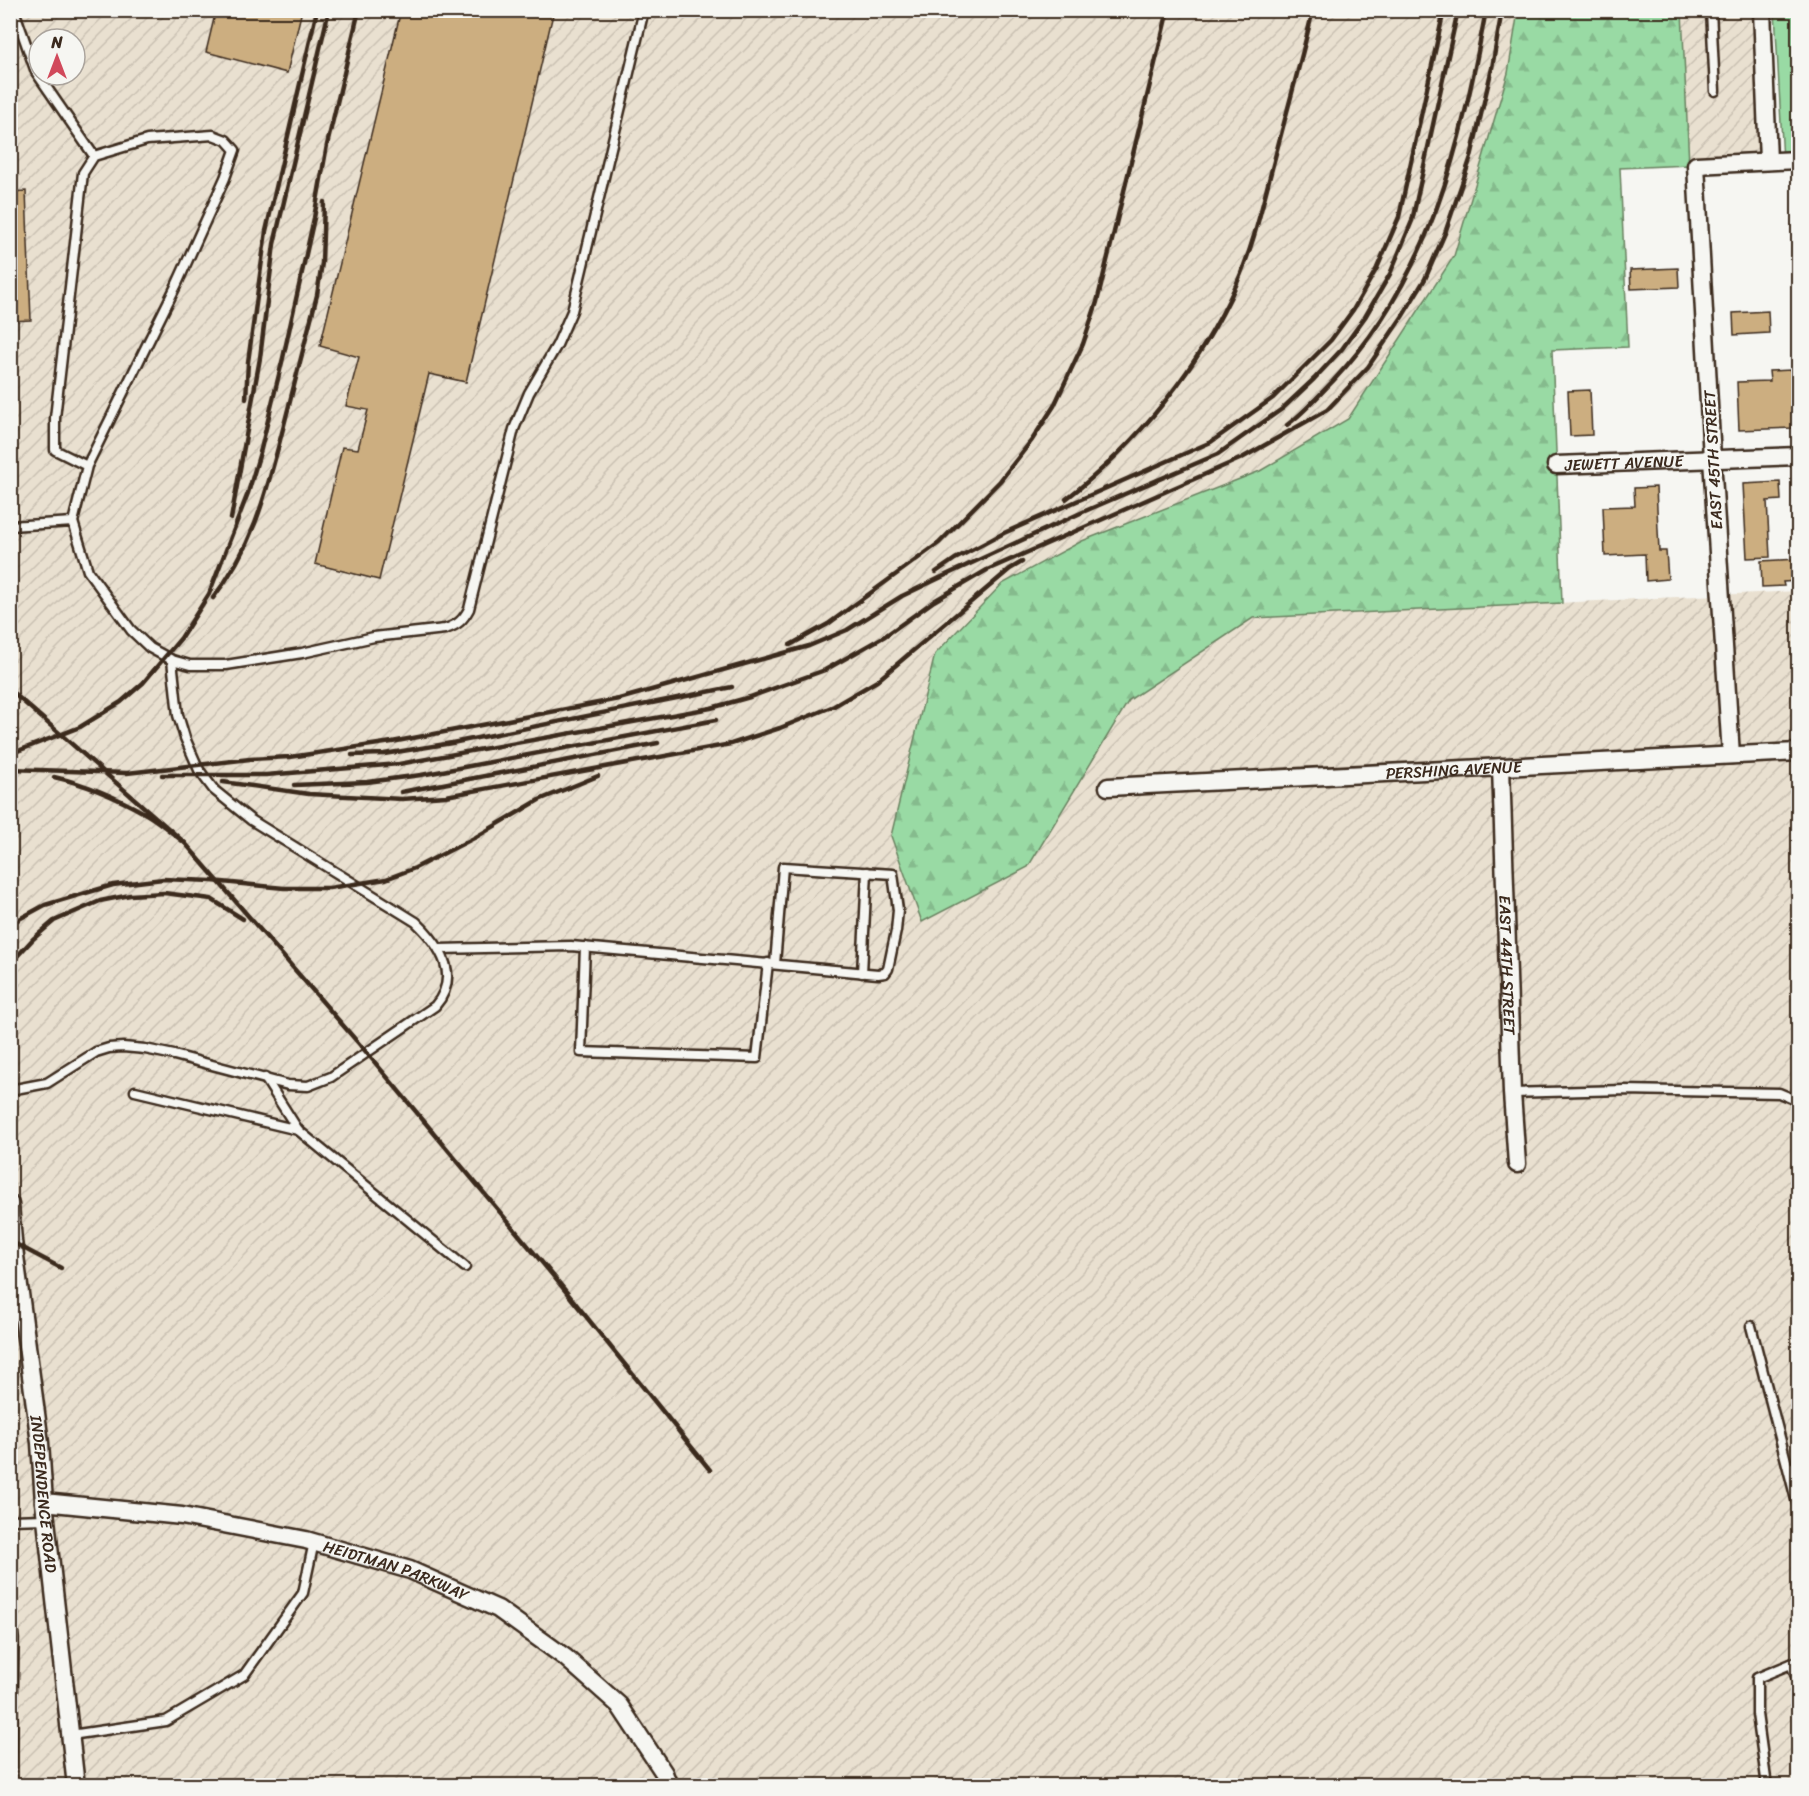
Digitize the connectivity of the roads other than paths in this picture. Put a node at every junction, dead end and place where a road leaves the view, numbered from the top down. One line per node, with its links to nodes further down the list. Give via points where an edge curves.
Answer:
1 (14, 10): 6 (lane, via 36,72)
2 (644, 10): 15 (lane, via 572,311 517,421 464,619 445,629 396,634 226,665 190,665)
3 (1711, 10): 5 (lane)
4 (1762, 10): 8 (street)
5 (1715, 91)
6 (94, 156): 12 (lane, via 83,173 55,418 55,450); 12 (lane, via 147,140 213,135 226,140 235,150 176,286)
7 (1798, 160): 8 (street)
8 (1768, 161): 10 (street, EAST 45TH STREET, via 1696,165)
9 (1798, 456): 10 (street, JEWETT AVENUE)
10 (1712, 459): 11 (street, JEWETT AVENUE); 17 (street, EAST 45TH STREET)
11 (1556, 465)
12 (87, 466): 13 (lane)
13 (73, 522): 14 (lane); 15 (lane, via 88,571 131,630 150,648)
14 (10, 526)
15 (172, 660): 22 (lane, via 178,715 185,738 199,770 214,790 251,820 400,911 429,934)
16 (1798, 752): 17 (street, PERSHING AVENUE)
17 (1731, 755): 18 (street, PERSHING AVENUE)
18 (1501, 767): 19 (street, PERSHING AVENUE); 28 (street, EAST 44TH STREET)
19 (1108, 787)
20 (867, 873): 23 (lane, via 783,867); 24 (lane); 24 (lane, via 894,874 898,910 888,969 885,973)
21 (585, 947): 22 (lane); 23 (lane); 23 (lane, via 581,1052 758,1058)
22 (439, 949): 25 (lane, via 448,975 444,996 435,1006 319,1083 298,1086)
23 (772, 964): 24 (lane)
24 (862, 973)
25 (265, 1078): 26 (lane, via 145,1049 116,1048 96,1052 47,1083); 30 (lane)
26 (10, 1090)
27 (135, 1091): 30 (lane)
28 (1512, 1093): 29 (lane, via 1779,1093); 31 (street, EAST 44TH STREET)
29 (1798, 1101)
30 (298, 1130): 34 (lane)
31 (1516, 1164)
32 (10, 1204): 33 (street, INDEPENDENCE ROAD)
33 (13, 1267): 38 (street, INDEPENDENCE ROAD, via 40,1443)
34 (465, 1267)
35 (1751, 1326): 37 (lane)
36 (1798, 1466): 37 (lane)
37 (1789, 1468): 39 (lane)
38 (44, 1502): 40 (street, INDEPENDENCE ROAD); 42 (street, HEIDTMAN PARKWAY, via 182,1516)
39 (1798, 1507)
40 (46, 1519): 41 (lane); 45 (street, INDEPENDENCE ROAD)
41 (10, 1520)
42 (314, 1542): 45 (lane, via 303,1593 244,1675 166,1721); 47 (street, HEIDTMAN PARKWAY, via 410,1570 498,1609 566,1658 619,1705)
43 (1795, 1662): 44 (lane); 48 (lane, via 1757,1678 1757,1714)
44 (1798, 1682)
45 (71, 1735): 46 (street, INDEPENDENCE ROAD)
46 (76, 1785)
47 (669, 1785)
48 (1767, 1785)

